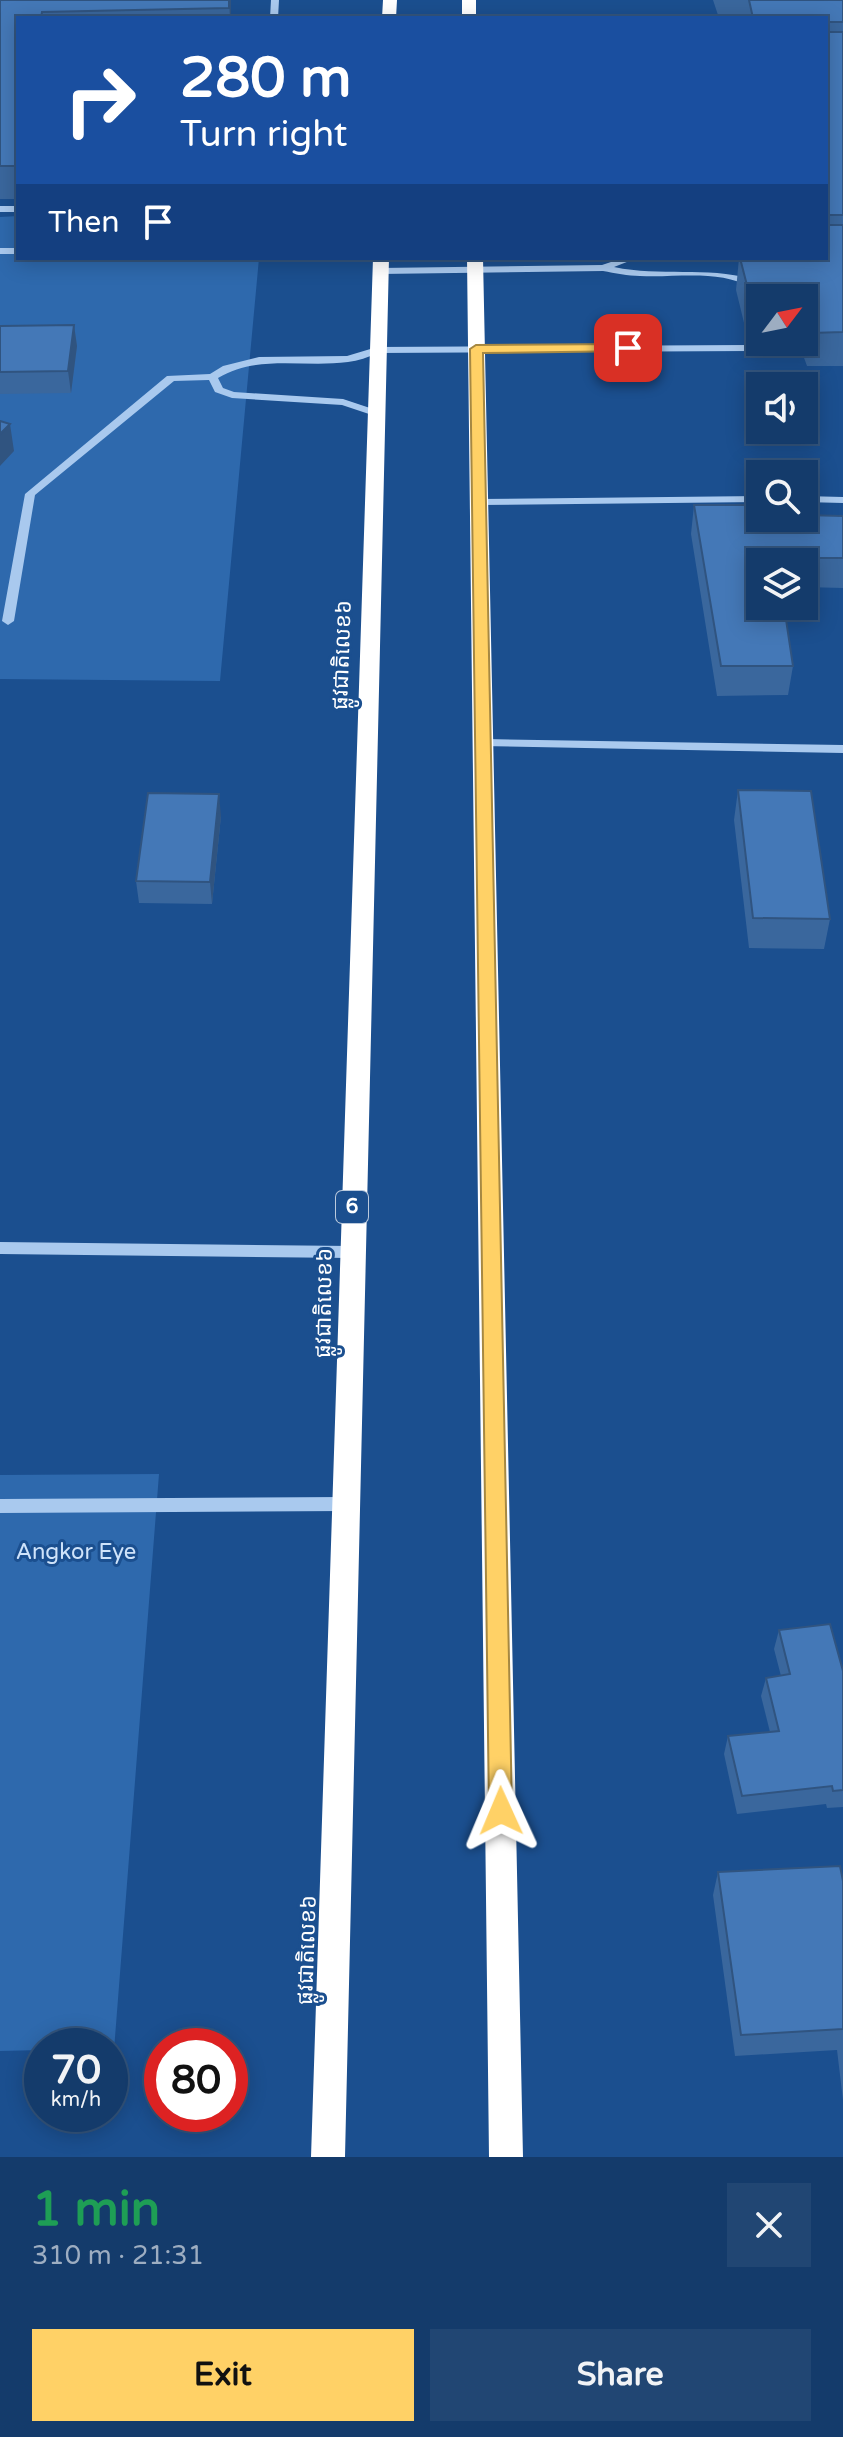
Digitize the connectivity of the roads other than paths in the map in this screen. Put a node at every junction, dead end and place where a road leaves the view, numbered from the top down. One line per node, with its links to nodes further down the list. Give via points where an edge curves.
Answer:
1 (626, 260): 4 (street)
2 (380, 264): 3 (street); 8 (highway, ផ្លូវជាតិលេខ៦ / 6)
3 (475, 264): 4 (street); 7 (highway)
4 (603, 268): 5 (street, via 636,274 733,275)
5 (750, 284)
6 (746, 348): 7 (street)
7 (476, 349): 8 (street); 14 (highway)
8 (377, 350): 9 (street, via 349,359 241,362); 10 (highway, ផ្លូវជាតិលេខ៦ / 6)
9 (212, 377): 10 (street, via 219,390 232,395 343,402); 15 (street, via 171,378 30,494)
10 (375, 413): 19 (highway, ផ្លូវជាតិលេខ៦ / 6)
11 (746, 499): 14 (street)
12 (818, 499): 13 (street)
13 (843, 500)
14 (479, 502): 16 (highway)
15 (8, 621)
16 (485, 743): 17 (street); 23 (highway)
17 (843, 749)
18 (0, 1248): 19 (street)
19 (351, 1252): 20 (highway, ផ្លូវជាតិលេខ៦ / 6)
20 (345, 1504): 21 (street); 22 (highway, ផ្លូវជាតិលេខ៦ / 6)
21 (0, 1506)
22 (328, 2157)
23 (506, 2157)

